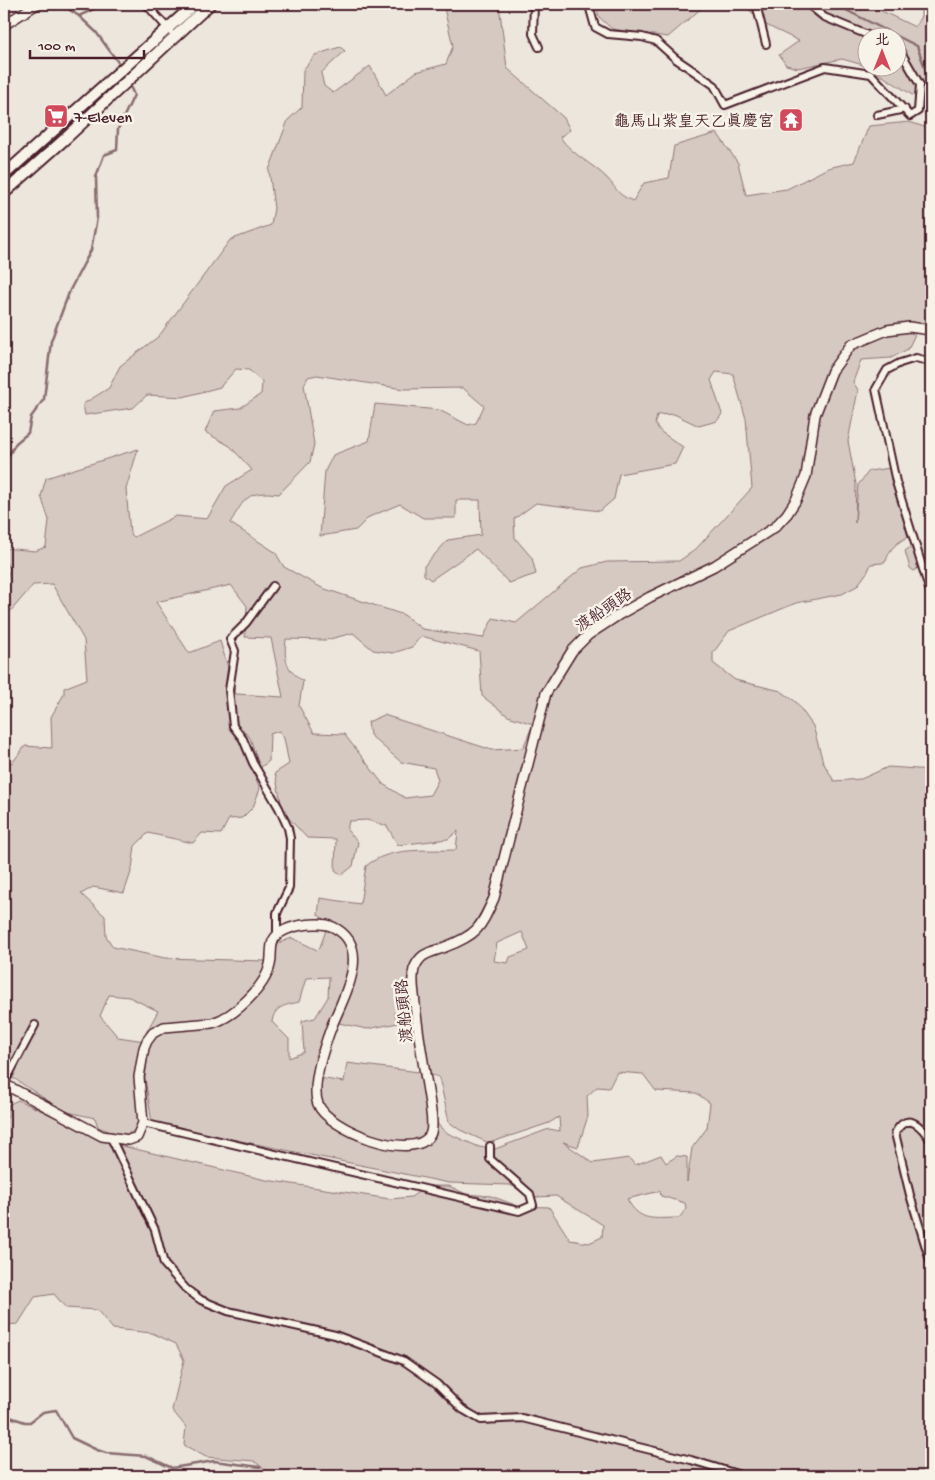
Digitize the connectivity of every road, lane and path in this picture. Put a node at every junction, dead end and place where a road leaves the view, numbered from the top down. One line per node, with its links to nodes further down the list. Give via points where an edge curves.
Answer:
1 (38, 4): 9 (street)
2 (146, 4): 11 (street)
3 (195, 4): 11 (main road)
4 (210, 4): 11 (main road)
5 (534, 4): 13 (street, via 533,34)
6 (591, 4): 15 (street, via 595,26 608,34 642,36 656,41 676,59 714,84 725,105 825,67 871,74)
7 (756, 4): 12 (street)
8 (808, 4): 10 (street, via 824,17)
9 (4, 25)
10 (858, 31)
11 (171, 32): 17 (main road); 18 (main road, via 66,138)
12 (766, 44)
13 (539, 47)
14 (908, 64): 15 (street, via 920,85 918,112 910,116)
15 (904, 109): 16 (street)
16 (877, 114)
17 (4, 175)
18 (4, 193)
19 (931, 330): 23 (street, 渡船頭路, via 909,327 887,330 852,345 832,371 815,415 806,476 796,500 775,528 714,566 620,614 588,635 572,651 546,693 494,898 482,924 466,939 424,955 414,970 412,982 432,1118 430,1134 423,1141 411,1146 398,1146 360,1135 324,1115 318,1105 317,1080 331,1028 351,979 352,949 345,936 333,927 319,924 306,924)
20 (931, 362): 22 (street, via 916,358 900,363 887,370 876,389 896,482)
21 (272, 586): 23 (street, via 246,623 230,639 235,650 230,690 233,726 279,808 290,838 289,888 277,912)
22 (931, 595)
23 (277, 935): 26 (street, via 272,942 265,980 237,1010 212,1024 164,1027 147,1041 139,1077)
24 (35, 1025): 25 (street)
25 (4, 1084): 27 (street, via 77,1124)
26 (143, 1123): 27 (street, via 137,1137 129,1140); 29 (street, via 519,1211 533,1205 530,1194 490,1159)
27 (111, 1138): 31 (street, via 155,1230 164,1264 186,1289 201,1300 228,1311 335,1335 404,1361 437,1384 462,1409 481,1420 522,1418)
28 (931, 1141): 30 (street, via 915,1122 899,1127 895,1133)
29 (490, 1146)
30 (931, 1264)
31 (744, 1476)

